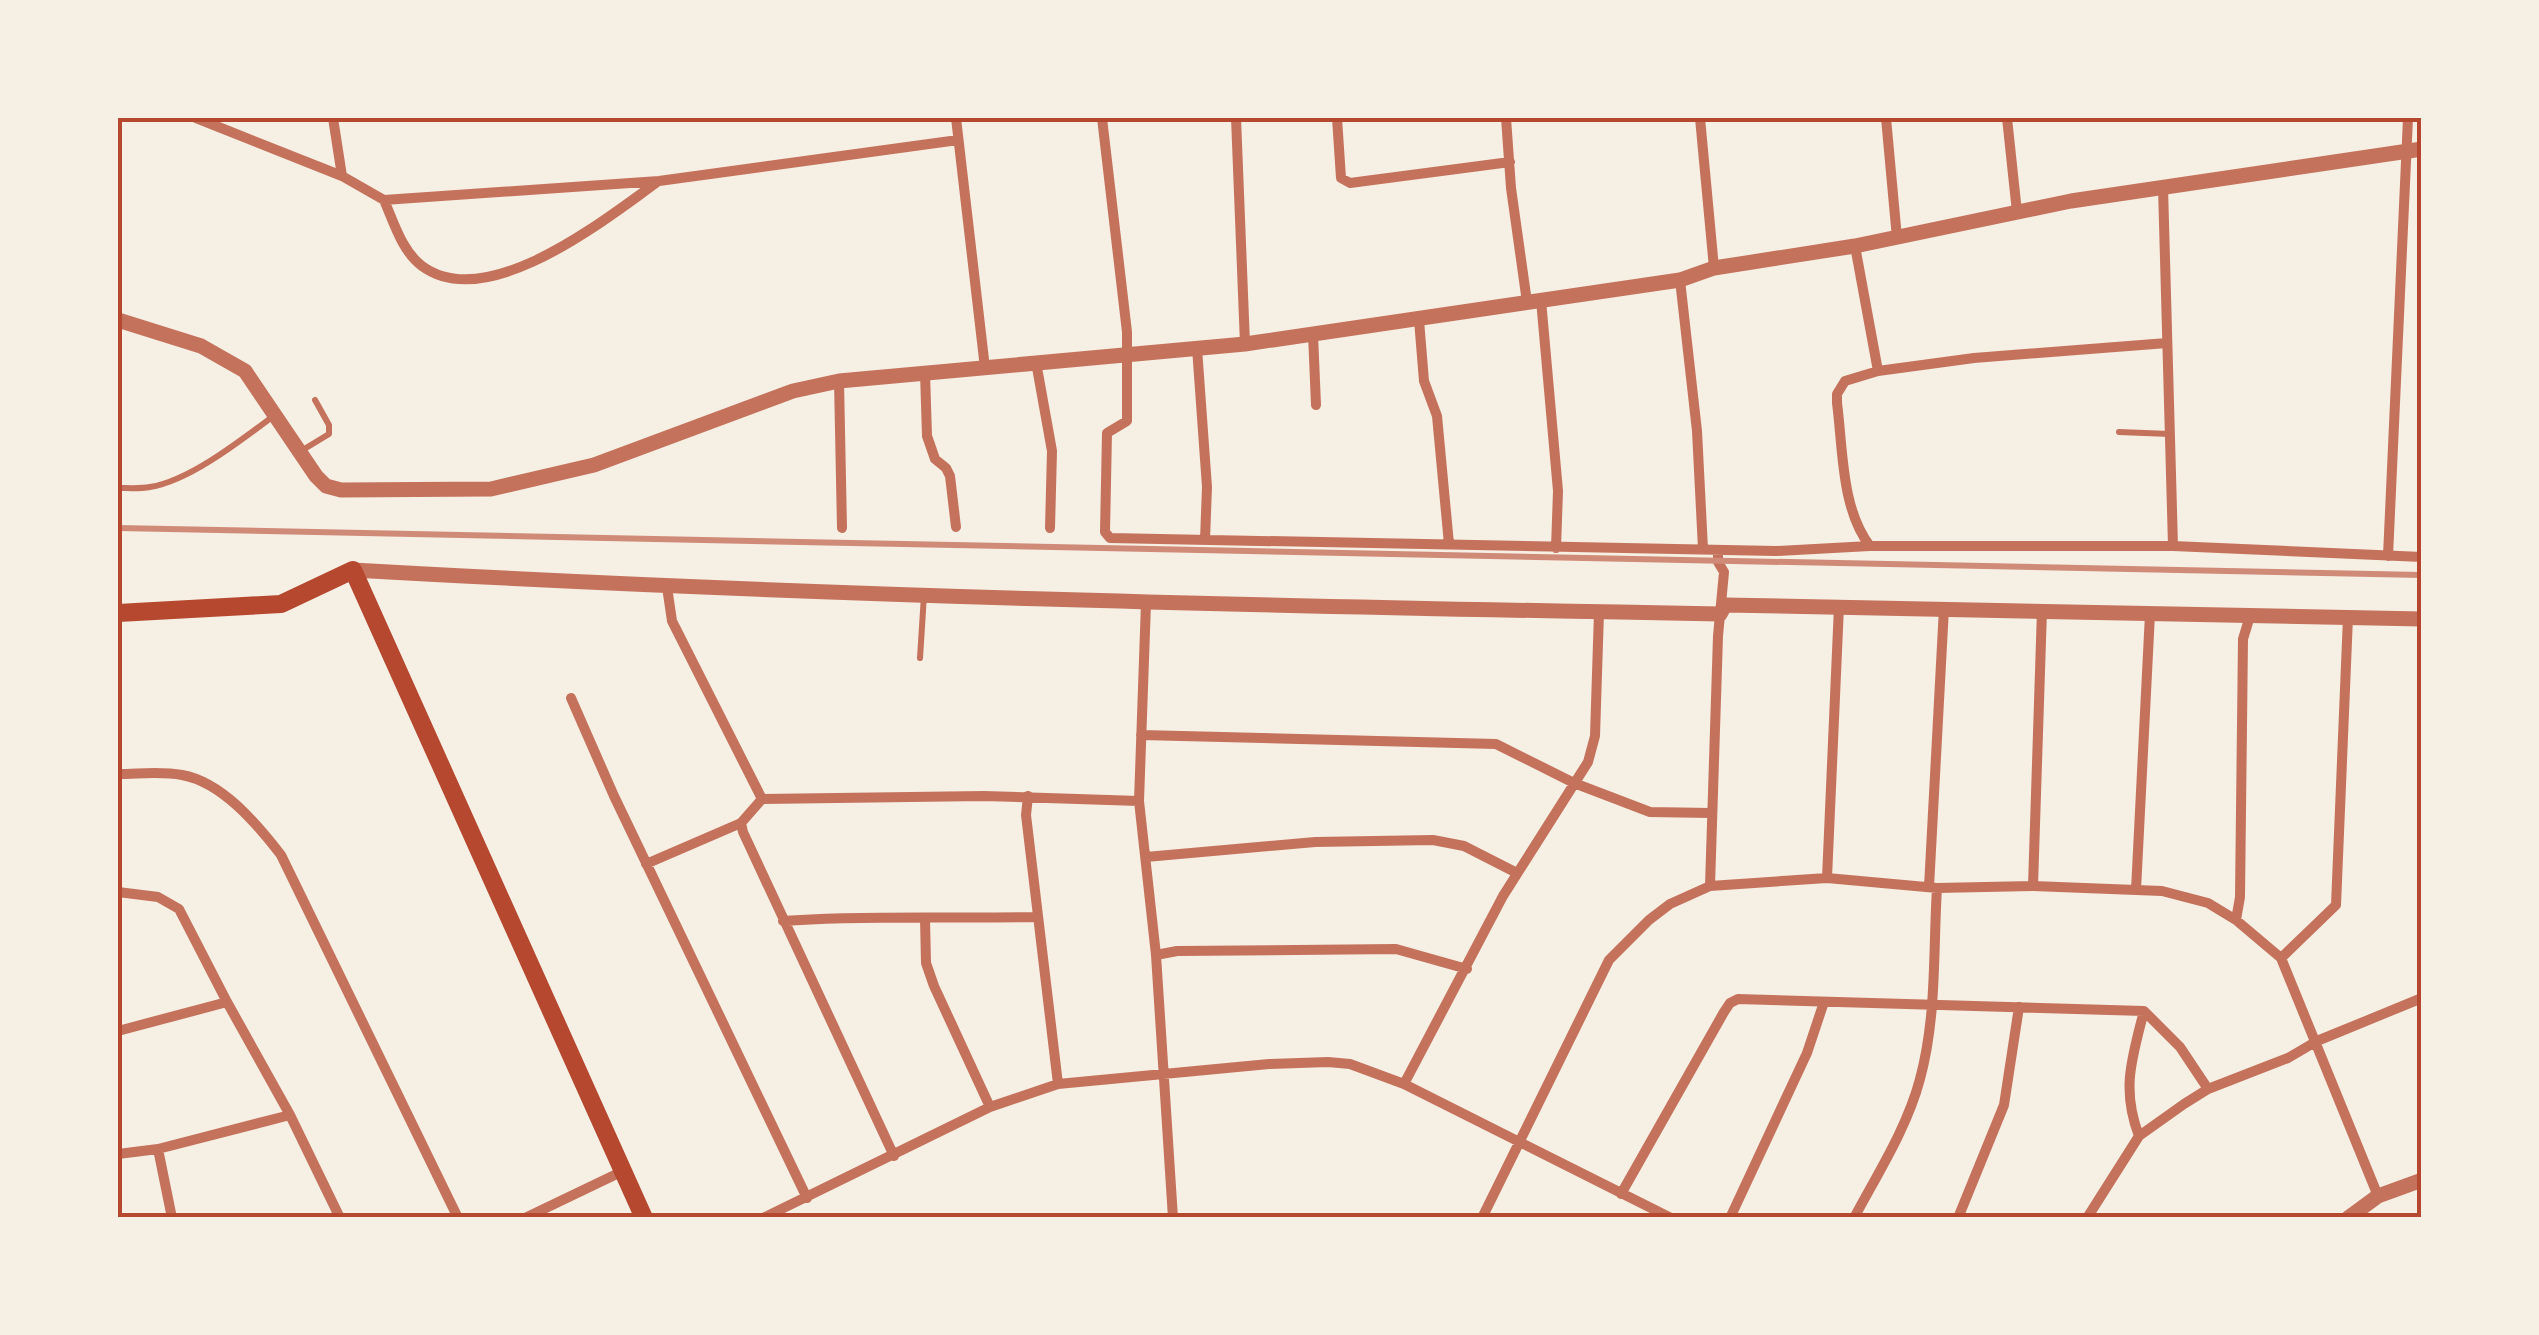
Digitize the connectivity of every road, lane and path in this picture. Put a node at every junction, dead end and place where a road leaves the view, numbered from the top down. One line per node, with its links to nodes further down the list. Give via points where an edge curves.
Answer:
1 (196, 118): 15 (street)
2 (333, 118): 15 (street)
3 (956, 118): 12 (street)
4 (1102, 118): 31 (street)
5 (1236, 118): 28 (street)
6 (1337, 118): 14 (street, via 1342,178 1350,183)
7 (1506, 118): 14 (street)
8 (1700, 118): 22 (street)
9 (1886, 118): 20 (street)
10 (2007, 118): 19 (street)
11 (2408, 118): 13 (street)
12 (958, 140): 16 (street); 33 (street)
13 (2414, 150): 17 (street); 54 (street)
14 (1510, 162): 24 (street)
15 (342, 176): 18 (street)
16 (659, 181): 18 (street); 18 (street, via 590,230 478,280 419,264)
17 (2163, 187): 19 (street); 29 (street)
18 (384, 200)
19 (2017, 212): 20 (street)
20 (1897, 238): 21 (street)
21 (1855, 246): 22 (street); 34 (street)
22 (1714, 268): 23 (street)
23 (1680, 280): 24 (street); 52 (street)
24 (1534, 301): 26 (street); 51 (street, via 1558,491)
25 (118, 320): 39 (street, via 200,346 246,372)
26 (1419, 320): 27 (street); 48 (street, via 1424,381 1437,416)
27 (1313, 334): 28 (street); 38 (street)
28 (1245, 344): 30 (street)
29 (2167, 344): 34 (street); 41 (street)
30 (1198, 348): 31 (street); 47 (street)
31 (1128, 354): 32 (street); 47 (street, via 1127,421 1107,433 1105,532 1110,538)
32 (1036, 362): 33 (street); 46 (street, via 1052,451)
33 (985, 368): 35 (street)
34 (1878, 371): 49 (street, via 1845,382 1836,394 1850,502)
35 (925, 373): 36 (street); 44 (street, via 926,436 948,471)
36 (839, 381): 42 (street, via 793,391 594,465 491,489 342,490 326,486); 45 (street)
37 (315, 400): 42 (lane, via 329,434)
38 (1316, 405)
39 (276, 414): 42 (street); 43 (lane, via 166,482)
40 (2120, 432): 41 (lane)
41 (2170, 434): 50 (street)
42 (300, 451)
43 (118, 488)
44 (956, 527)
45 (842, 528)
46 (1050, 528)
47 (1205, 540): 48 (street)
48 (1449, 544): 51 (street)
49 (1870, 546): 50 (street); 53 (street)
50 (2172, 546): 54 (street)
51 (1556, 548): 52 (street)
52 (1703, 549): 53 (street)
53 (1718, 550): 65 (street, via 1724,572)
54 (2388, 556): 55 (street)
55 (2422, 558)
56 (353, 570): 57 (street); 64 (main road, via 281,604); 115 (main road)
57 (667, 586): 58 (street); 76 (street, via 672,621)
58 (924, 596): 59 (street); 70 (lane)
59 (1146, 603): 63 (street); 72 (street)
60 (1840, 606): 61 (street); 65 (street, via 1725,605); 83 (street)
61 (1944, 608): 62 (street); 86 (street)
62 (2042, 610): 66 (street); 85 (street)
63 (1598, 612): 65 (street); 74 (street, via 1595,736)
64 (118, 613)
65 (1720, 614): 78 (street)
66 (2150, 614): 67 (street); 87 (street)
67 (2250, 616): 68 (street); 91 (street)
68 (2348, 617): 69 (street); 94 (street, via 2336,905)
69 (2422, 620)
70 (920, 658)
71 (571, 698): 81 (street)
72 (1140, 735): 74 (street, via 1496,744); 77 (street)
73 (118, 774): 122 (street, via 196,778 270,840)
74 (1574, 783): 78 (street, via 1650,812); 82 (street)
75 (1028, 796): 76 (street); 77 (street); 89 (street)
76 (762, 800): 79 (street)
77 (1139, 801): 80 (street)
78 (1710, 814): 84 (street)
79 (741, 823): 81 (street); 92 (street)
80 (1146, 857): 82 (street, via 1433,840 1464,846); 93 (street)
81 (646, 864): 119 (street)
82 (1517, 873): 95 (street)
83 (1827, 878): 84 (street); 86 (street)
84 (1710, 886): 111 (street, via 1670,904 1609,960)
85 (2033, 886): 86 (street); 87 (street)
86 (1933, 887): 99 (street)
87 (2136, 890): 91 (street, via 2208,902)
88 (118, 892): 97 (street, via 158,897 179,909)
89 (1038, 918): 90 (street); 105 (street)
90 (925, 919): 92 (street); 108 (street, via 926,964)
91 (2236, 920): 94 (street)
92 (783, 921): 114 (street)
93 (1156, 955): 95 (street, via 1379,948); 104 (street)
94 (2281, 958): 103 (street)
95 (1467, 969): 106 (street)
96 (2422, 998): 103 (street)
97 (227, 1002): 102 (street); 109 (street)
98 (1824, 1002): 99 (street); 117 (street, via 1730,1003); 129 (street)
99 (1933, 1007): 100 (street); 130 (street, via 1906,1120)
100 (2019, 1007): 101 (street); 131 (street, via 2004,1105)
101 (2144, 1012): 107 (street, via 2180,1047); 110 (street, via 2128,1072 2128,1110)
102 (118, 1031)
103 (2317, 1041): 107 (street); 118 (street)
104 (1162, 1074): 105 (street); 106 (street, via 1328,1062); 126 (street)
105 (1058, 1084): 108 (street)
106 (1404, 1084): 111 (street)
107 (2208, 1089): 110 (street)
108 (990, 1107): 114 (street)
109 (290, 1114): 112 (street); 121 (street)
110 (2139, 1136): 132 (street)
111 (1520, 1144): 117 (street); 127 (street)
112 (158, 1149): 113 (street); 120 (street)
113 (118, 1154)
114 (894, 1156): 119 (street)
115 (623, 1171): 123 (street); 124 (main road)
116 (2422, 1180): 118 (street)
117 (1621, 1194): 128 (street)
118 (2378, 1196): 133 (street)
119 (807, 1198): 125 (street)
120 (172, 1218)
121 (340, 1218)
122 (458, 1218)
123 (525, 1218)
124 (644, 1218)
125 (763, 1218)
126 (1173, 1218)
127 (1482, 1218)
128 (1670, 1218)
129 (1730, 1218)
130 (1854, 1218)
131 (1958, 1218)
132 (2087, 1218)
133 (2348, 1218)

